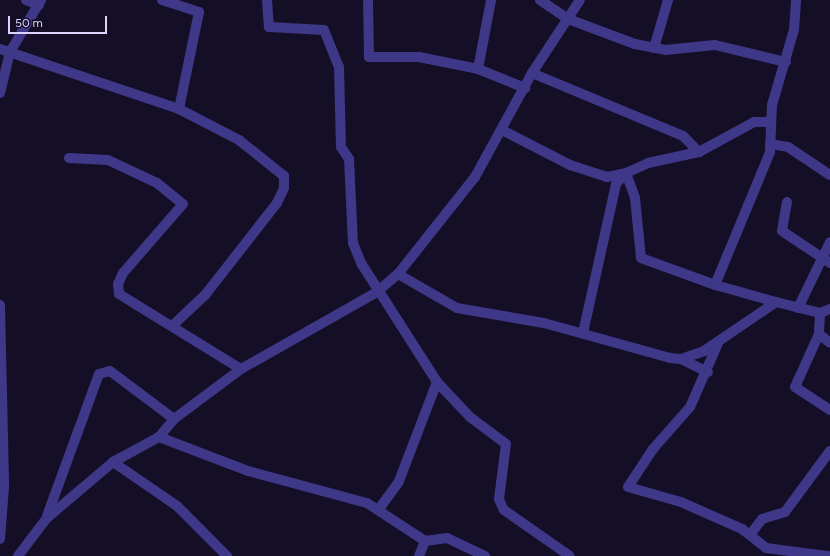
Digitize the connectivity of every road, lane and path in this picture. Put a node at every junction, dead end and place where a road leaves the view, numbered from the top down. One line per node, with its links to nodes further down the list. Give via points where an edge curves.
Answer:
1 (26, 0): 10 (street)
2 (162, 0): 20 (street, via 200,12)
3 (267, 0): 33 (street, via 269,27 324,30 337,60 341,147 349,159 353,244)
4 (368, 0): 16 (street, via 369,57 419,57)
5 (491, 0): 16 (street)
6 (540, 0): 11 (street)
7 (580, 0): 11 (street)
8 (668, 0): 12 (street)
9 (796, 0): 15 (street)
10 (40, 2): 14 (street)
11 (568, 19): 12 (street); 17 (street)
12 (654, 48): 15 (street, via 665,50 715,45)
13 (0, 49): 14 (street)
14 (10, 52): 19 (street); 20 (street)
15 (786, 62): 21 (street)
16 (478, 69): 18 (street)
17 (532, 73): 18 (street); 24 (street, via 683,136)
18 (525, 88): 22 (street)
19 (0, 93)
20 (179, 109): 39 (street, via 239,140 284,176 284,188 277,203 205,295)
21 (769, 122): 23 (street); 24 (street, via 754,122)
22 (502, 130): 26 (street, via 570,165 608,177); 31 (street, via 475,177)
23 (770, 144): 27 (street, via 788,147); 32 (street, via 770,152)
24 (699, 152): 26 (street, via 648,163)
25 (69, 158): 39 (street, via 108,160 157,183 183,204 123,273 118,284 119,294)
26 (626, 173): 32 (street, via 635,198 642,258); 40 (street, via 616,184 612,196)
27 (830, 175)
28 (787, 202): 30 (street, via 782,230)
29 (830, 242): 30 (street)
30 (826, 260): 36 (street)
31 (398, 274): 33 (street); 40 (street, via 457,308)
32 (715, 284): 34 (street)
33 (377, 292): 45 (street); 47 (street)
34 (776, 302): 36 (street); 42 (street)
35 (0, 305): 56 (street, via 4,487)
36 (798, 308): 38 (street)
37 (830, 309): 38 (street)
38 (820, 313): 41 (street)
39 (172, 326): 45 (street)
40 (583, 333): 44 (street)
41 (819, 334): 43 (street); 48 (street, via 795,387)
42 (719, 341): 44 (street); 46 (street)
43 (830, 343)
44 (680, 359): 46 (street)
45 (241, 369): 49 (street)
46 (708, 372): 55 (street, via 690,407 653,449 628,487 681,502)
47 (437, 382): 53 (street, via 399,481); 62 (street, via 470,417 506,444 499,499 504,510)
48 (830, 410)
49 (174, 418): 50 (street); 54 (street, via 110,371 99,374)
50 (158, 437): 52 (street); 53 (street, via 248,471)
51 (830, 451): 55 (street, via 785,512 762,519)
52 (113, 462): 54 (street); 59 (street, via 195,521)
53 (379, 509): 57 (street)
54 (47, 518): 58 (street)
55 (750, 535): 63 (street, via 766,548)
56 (0, 539)
57 (425, 541): 60 (street); 61 (street, via 447,538)
58 (18, 556)
59 (227, 556)
60 (419, 556)
61 (485, 556)
62 (570, 556)
63 (828, 556)

